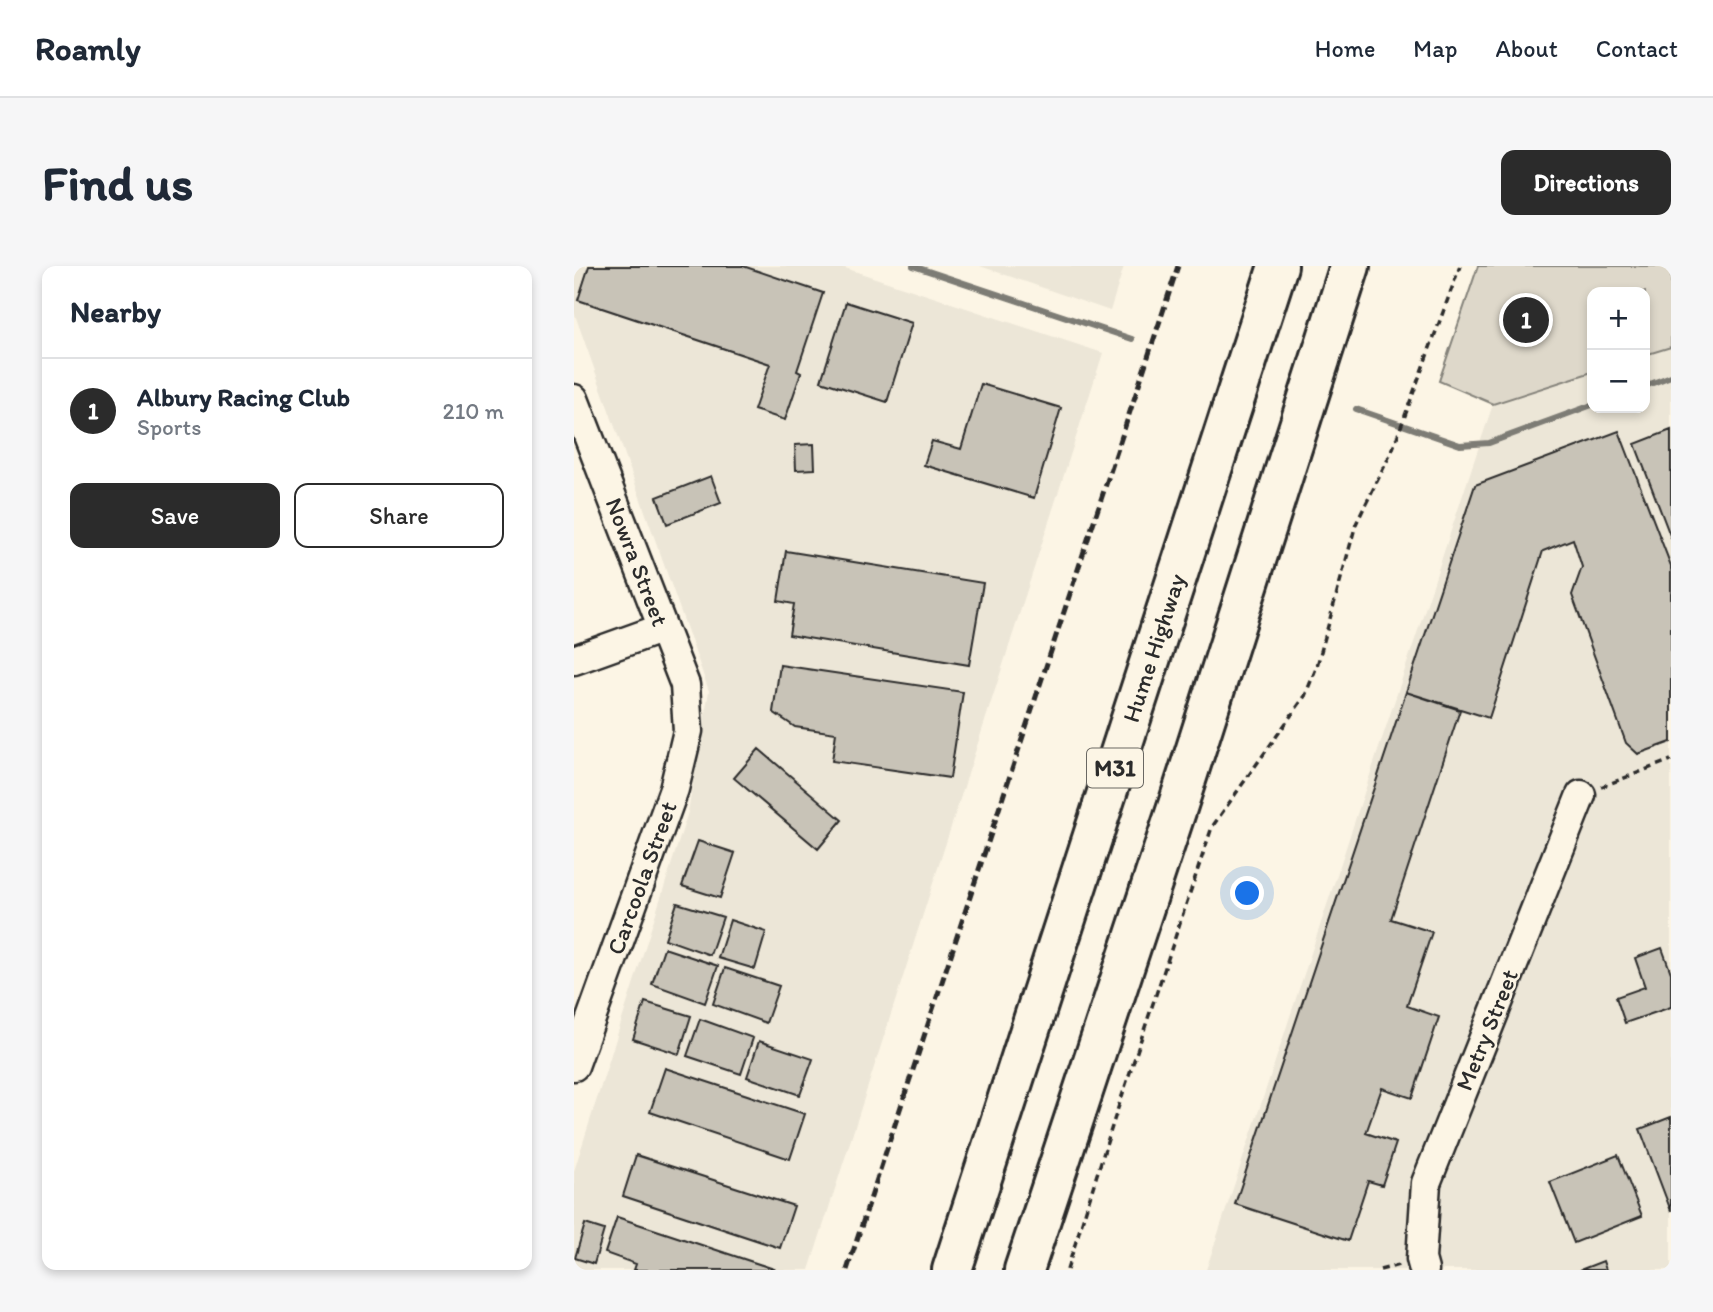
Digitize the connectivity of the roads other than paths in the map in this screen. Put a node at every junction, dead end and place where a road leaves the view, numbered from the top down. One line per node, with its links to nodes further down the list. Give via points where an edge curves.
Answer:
1 (1278, 266): 9 (highway, Hume Highway / M31)
2 (1350, 266): 10 (highway)
3 (574, 399): 4 (street, Nowra Street)
4 (663, 628): 5 (street); 6 (street, Nowra Street)
5 (574, 660)
6 (685, 685): 8 (street, Carcoola Street, via 688,731 674,789)
7 (1581, 795): 11 (street, Metry Street, via 1426,1183)
8 (575, 1063)
9 (952, 1270)
10 (1024, 1270)
11 (1424, 1270)

